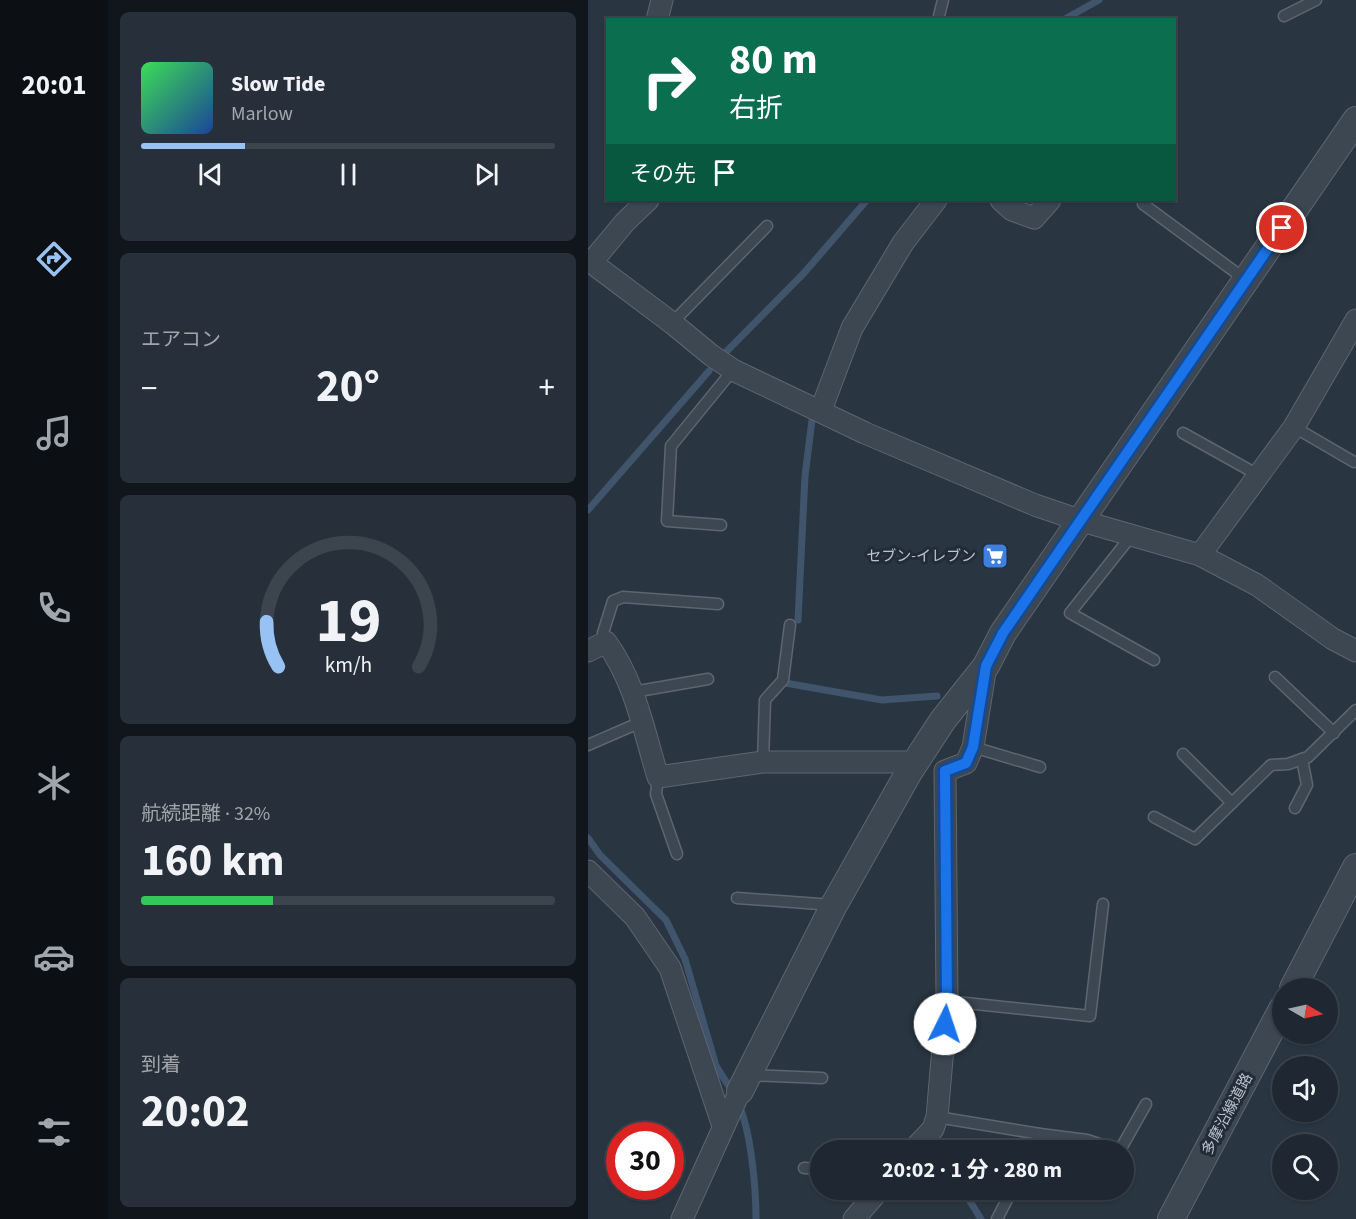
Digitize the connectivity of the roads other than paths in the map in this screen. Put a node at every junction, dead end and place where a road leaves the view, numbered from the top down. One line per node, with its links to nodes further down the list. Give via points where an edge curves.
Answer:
1 (662, 0): 5 (street)
2 (943, 0): 6 (lane)
3 (1316, 0): 4 (lane)
4 (1284, 16)
5 (659, 18)
6 (938, 18)
7 (1356, 120): 15 (street)
8 (647, 201): 14 (street)
9 (935, 201): 19 (street, via 903,243 852,328)
10 (1002, 201): 11 (street, via 1012,210 1034,218)
11 (1049, 201)
12 (1143, 204): 15 (lane)
13 (767, 226): 17 (lane)
14 (590, 262): 17 (street)
15 (1246, 280): 24 (street)
16 (1356, 320): 20 (street)
17 (672, 322): 18 (street)
18 (734, 370): 19 (street); 25 (lane, via 671,446 667,521)
19 (821, 410): 24 (street, via 865,433)
20 (1294, 427): 22 (lane); 23 (street)
21 (1184, 433): 23 (lane)
22 (1354, 462)
23 (1260, 476): 27 (street)
24 (1082, 521): 26 (street); 33 (street, via 1003,633)
25 (722, 525)
26 (1132, 535): 27 (street); 32 (lane, via 1070,613)
27 (1200, 555): 31 (street, via 1257,585)
28 (718, 604): 30 (lane, via 624,597 613,601)
29 (790, 625): 44 (lane, via 783,680 765,700)
30 (597, 647): 36 (street, via 614,652)
31 (1356, 651)
32 (1154, 660)
33 (986, 666): 41 (street); 45 (street)
34 (1275, 676): 39 (lane)
35 (708, 680): 36 (lane)
36 (633, 692): 38 (street)
37 (1356, 710): 39 (lane)
38 (641, 722): 40 (lane); 47 (street)
39 (1334, 733): 43 (lane)
40 (588, 746)
41 (973, 747): 46 (lane); 58 (street, via 966,763 945,771)
42 (1183, 754): 48 (lane)
43 (1302, 759): 48 (lane, via 1271,765); 49 (lane, via 1307,785)
44 (763, 762): 45 (street); 47 (street)
45 (915, 762): 56 (street)
46 (1040, 767)
47 (658, 777): 51 (lane, via 656,794)
48 (1232, 803): 50 (lane, via 1195,839)
49 (1295, 808)
50 (1154, 818)
51 (677, 854)
52 (1356, 867): 57 (street)
53 (588, 871): 61 (street, via 635,917 670,968)
54 (737, 898): 56 (lane)
55 (1103, 904): 58 (lane, via 1090,1016)
56 (834, 905): 61 (street)
57 (1298, 978)
58 (947, 1002): 63 (street)
59 (1272, 1028): 76 (street, 多摩沿線道路)
60 (822, 1077): 61 (lane)
61 (736, 1100): 73 (street)
62 (1146, 1104): 68 (lane)
63 (937, 1117): 64 (lane); 65 (street, via 933,1129)
64 (1040, 1134): 66 (lane); 67 (lane)
65 (923, 1140)
66 (1037, 1140)
67 (1087, 1140)
68 (1124, 1140)
69 (804, 1168): 70 (lane)
70 (810, 1168)
71 (870, 1200): 74 (street)
72 (1007, 1200): 75 (lane)
73 (682, 1219)
74 (854, 1219)
75 (997, 1219)
76 (1171, 1219)

